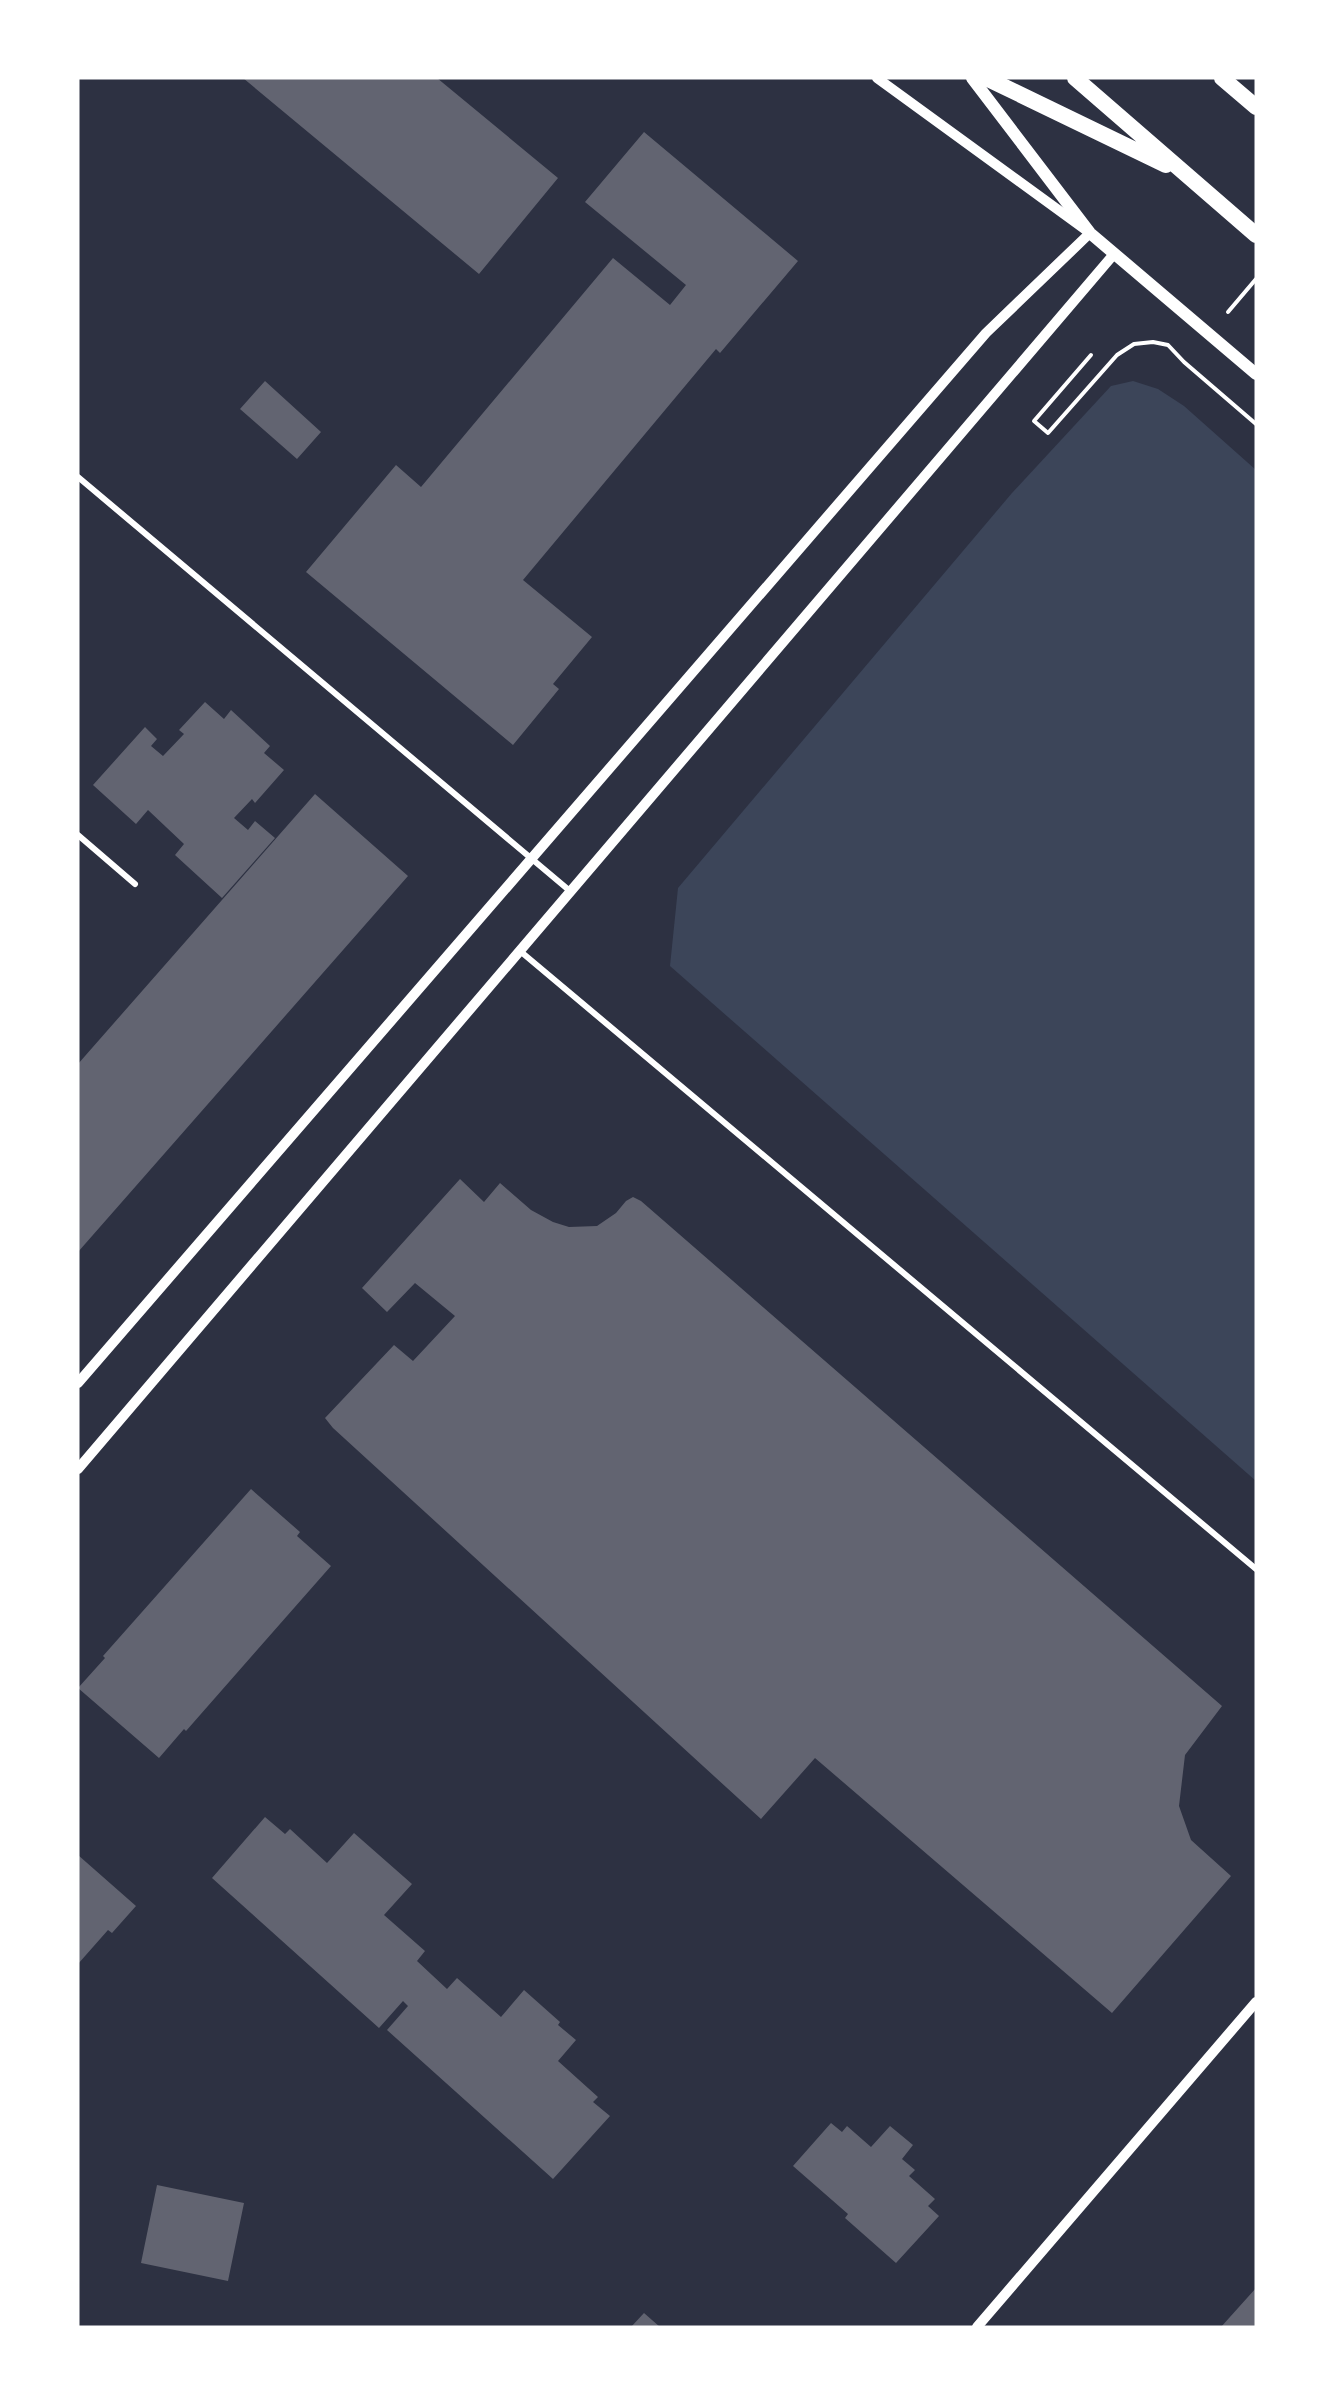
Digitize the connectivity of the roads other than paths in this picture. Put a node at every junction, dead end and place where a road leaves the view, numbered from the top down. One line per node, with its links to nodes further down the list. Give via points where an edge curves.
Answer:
1 (877, 78): 10 (street)
2 (972, 78): 10 (main road)
3 (986, 78): 9 (highway)
4 (1075, 78): 9 (highway)
5 (1222, 78): 7 (highway)
6 (1232, 78): 7 (highway)
7 (1249, 98): 8 (highway)
8 (1256, 107)
9 (1186, 174): 11 (highway)
10 (1090, 233): 12 (main road); 16 (street, via 986,333)
11 (1256, 235)
12 (1114, 254): 13 (main road); 18 (street)
13 (1256, 374)
14 (78, 477): 16 (street)
15 (78, 835): 17 (street)
16 (531, 859): 18 (street); 20 (street)
17 (135, 884)
18 (570, 891): 19 (street)
19 (520, 951): 21 (street); 22 (street)
20 (78, 1383)
21 (78, 1469)
22 (1256, 1569)
23 (1256, 2002): 24 (street)
24 (977, 2327)

